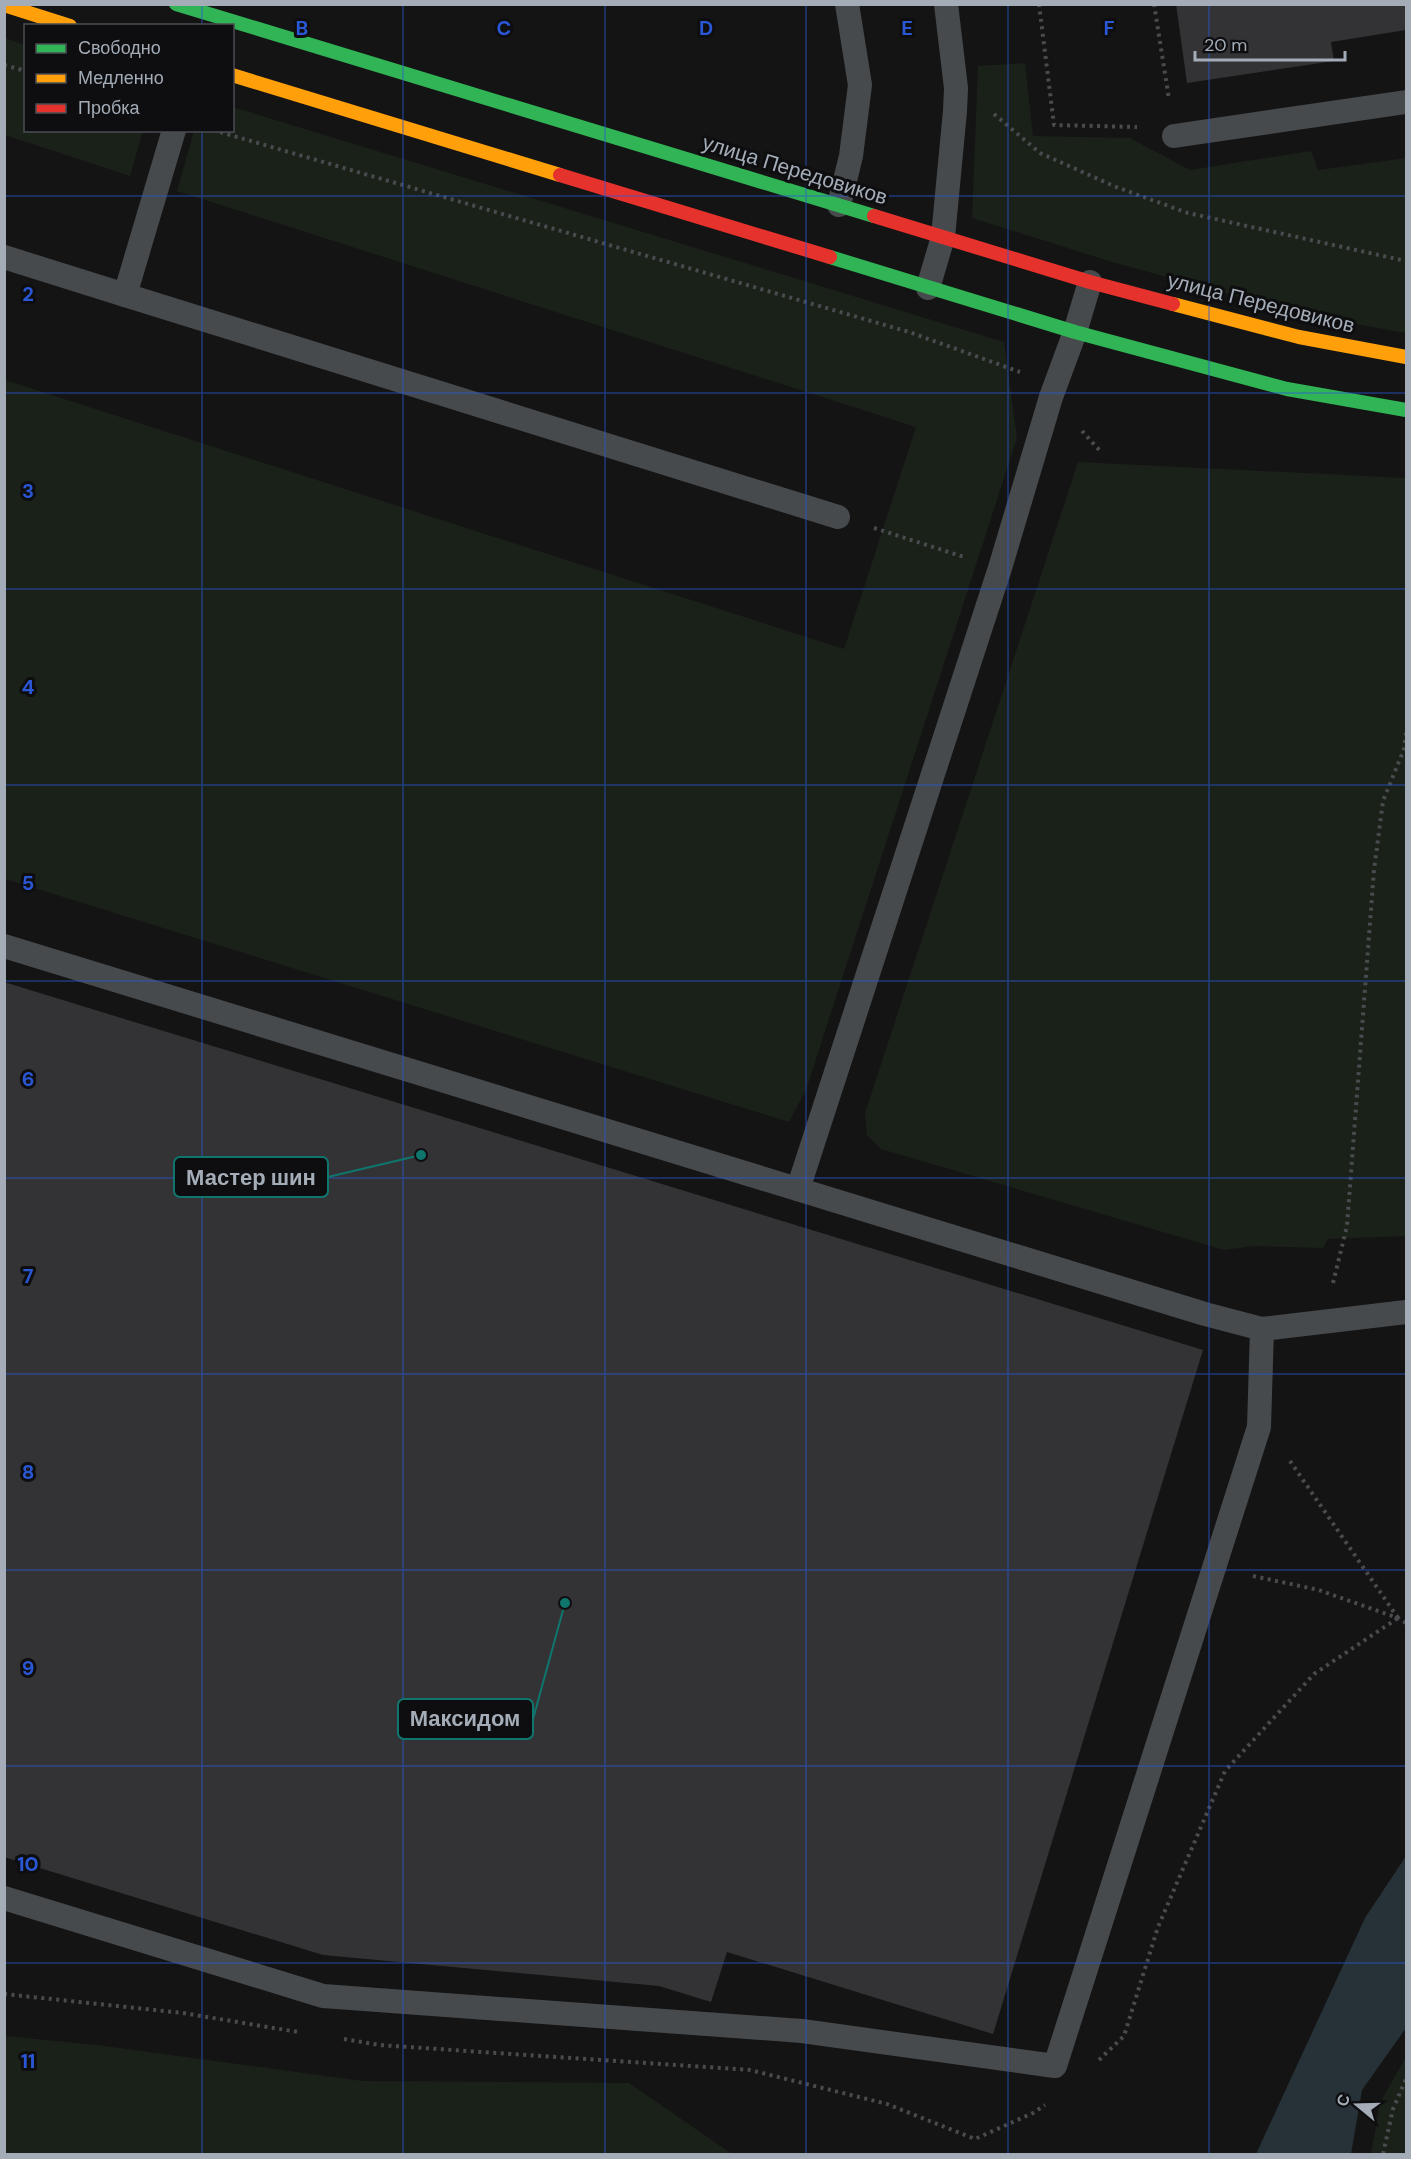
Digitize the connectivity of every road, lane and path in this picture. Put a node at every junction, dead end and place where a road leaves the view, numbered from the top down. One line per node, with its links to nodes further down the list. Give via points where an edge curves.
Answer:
1 (176, 4): 7 (main road, улица Передовиков)
2 (847, 4): 18 (lane, via 860,85 851,156)
3 (946, 4): 13 (lane)
4 (1039, 4): 17 (path, via 1054,125 1134,126)
5 (1154, 4): 17 (path)
6 (4, 5): 8 (main road)
7 (208, 20)
8 (64, 24)
9 (234, 28): 18 (main road, улица Передовиков)
10 (4, 65): 11 (path)
11 (24, 70)
12 (234, 76): 23 (main road)
13 (956, 88): 19 (lane); 21 (path, via 977,100 1040,153 1116,187 1188,213)
14 (1407, 102): 17 (lane)
15 (173, 132): 24 (lane)
16 (220, 132): 27 (path, via 909,332 1022,373)
17 (1174, 136)
18 (839, 205): 19 (main road, улица Передовиков)
19 (943, 237): 22 (main road, улица Передовиков); 23 (lane)
20 (4, 257): 24 (lane)
21 (1407, 261)
22 (1090, 282): 25 (lane); 26 (main road, улица Передовиков, via 1299,338)
23 (928, 288): 25 (main road)
24 (125, 295): 30 (lane)
25 (1075, 332): 27 (lane); 28 (main road, via 1287,389)
26 (1407, 357)
27 (1051, 397): 29 (path); 31 (lane)
28 (1407, 410)
29 (1102, 453)
30 (838, 516): 31 (path)
31 (1000, 568): 34 (lane)
32 (1407, 733): 35 (path, via 1383,801 1347,1226)
33 (4, 946): 34 (lane)
34 (798, 1189): 37 (lane)
35 (1330, 1294)
36 (1407, 1312): 37 (lane)
37 (1262, 1329): 38 (lane)
38 (1259, 1427): 39 (lane); 40 (path, via 1285,1453)
39 (1214, 1568): 40 (path, via 1319,1590); 42 (lane, via 1055,2066 802,2031 322,1996)
40 (1398, 1618): 41 (path); 46 (path, via 1314,1674 1225,1771 1158,1927 1124,2036)
41 (1407, 1623)
42 (4, 1898)
43 (4, 1994): 44 (path, via 183,2013)
44 (298, 2032)
45 (333, 2038): 48 (path, via 379,2045 750,2070 887,2104 975,2139)
46 (1094, 2066)
47 (1407, 2079): 49 (path, via 1393,2109)
48 (1053, 2100)
49 (1383, 2154)

